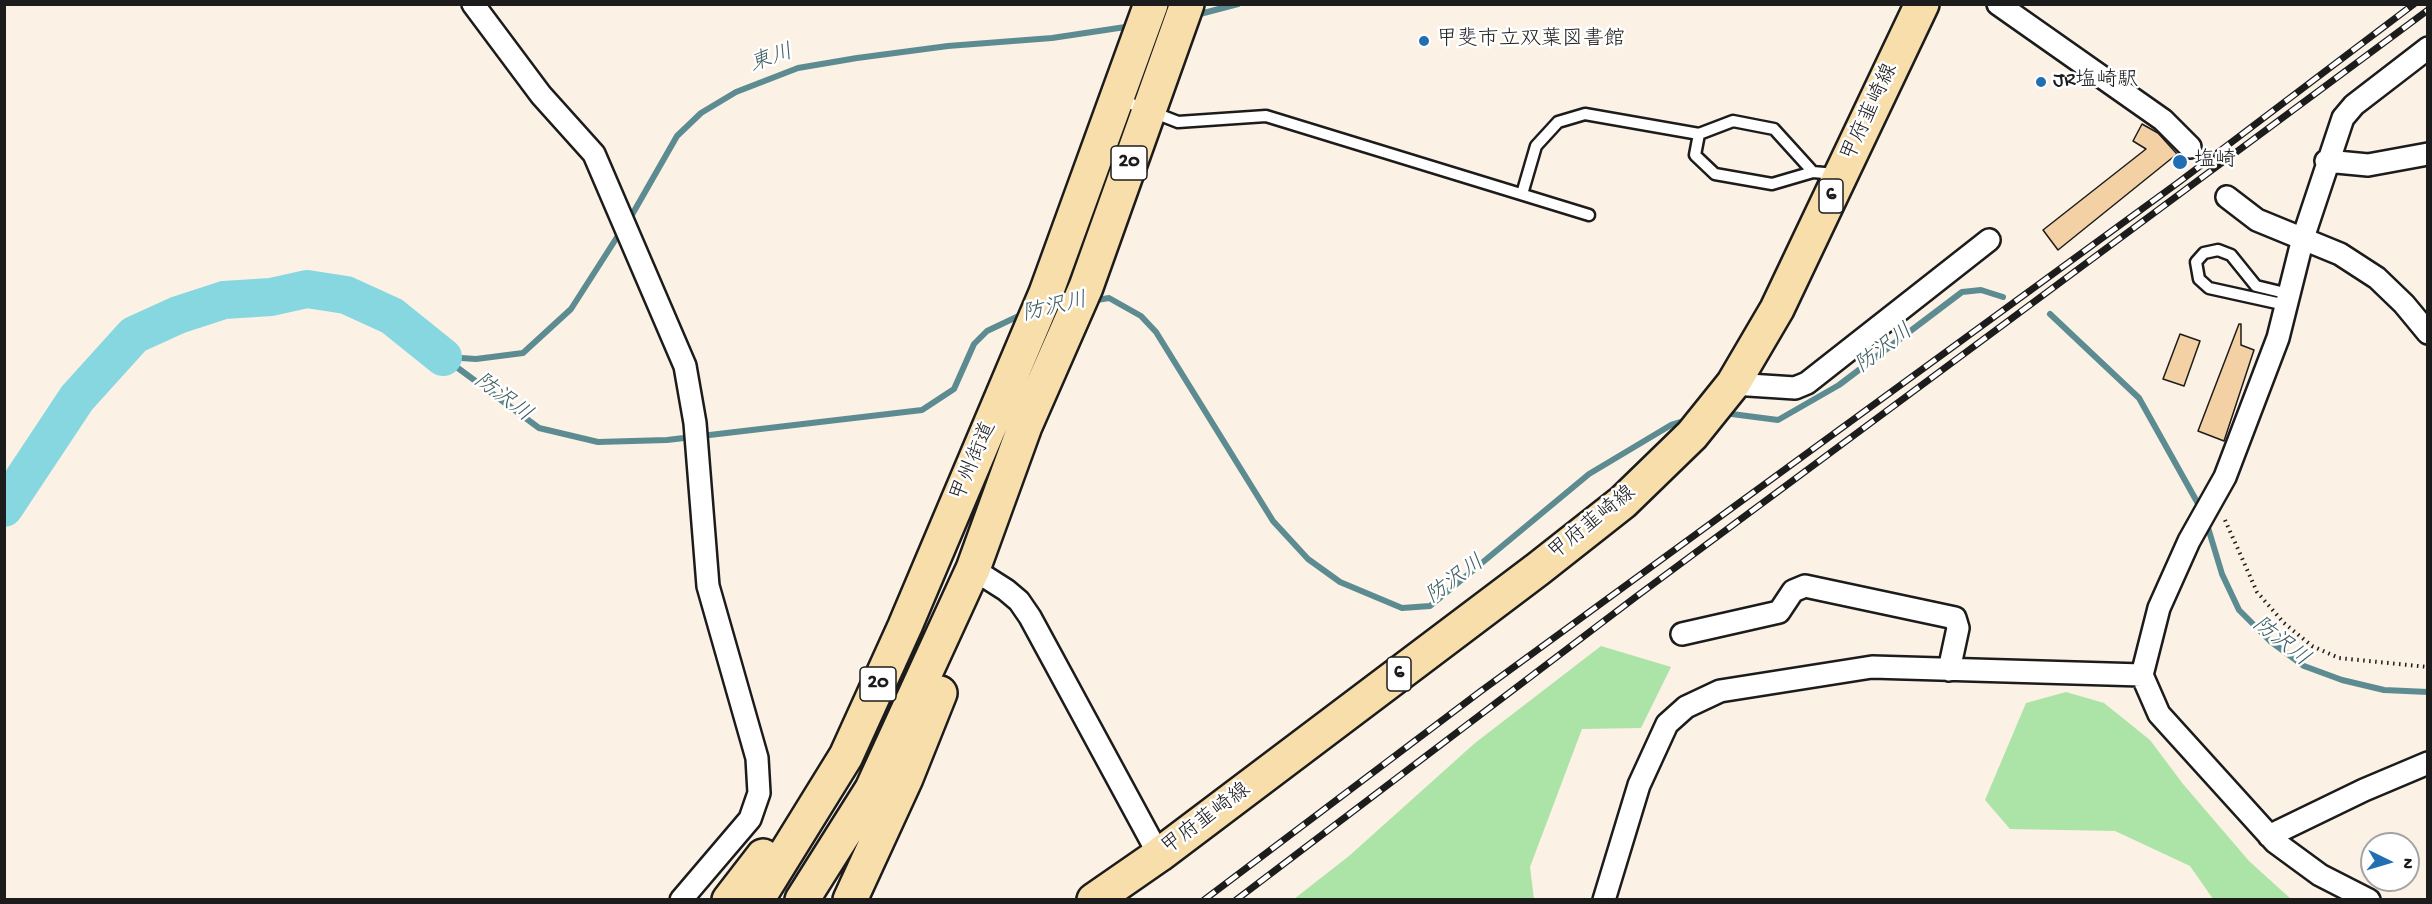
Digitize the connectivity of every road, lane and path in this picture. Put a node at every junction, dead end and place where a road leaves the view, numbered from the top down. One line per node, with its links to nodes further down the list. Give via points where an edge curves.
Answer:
1 (473, 4): 32 (street, via 541,95 594,154 685,366 695,423 708,586 757,758 759,793 750,819)
2 (1151, 4): 7 (main road, 甲州街道 / 20)
3 (1187, 4): 8 (main road, 甲州街道 / 20)
4 (1922, 4): 13 (main road, 甲府韮崎線 / 6)
5 (1998, 4): 10 (street, via 2163,120)
6 (2427, 48): 12 (street, via 2354,105 2343,118)
7 (1116, 98): 8 (lane); 22 (main road, 甲州街道 / 20, via 1046,293)
8 (1148, 110): 14 (lane, via 1178,122 1266,116); 24 (main road, 甲州街道 / 20, via 1086,287 1025,426)
9 (1698, 134): 13 (lane, via 1733,122 1773,129); 13 (lane, via 1695,155 1714,174 1772,184); 14 (lane, via 1585,114 1558,122 1536,146)
10 (2190, 147)
11 (2427, 154): 12 (street, via 2368,165)
12 (2326, 161): 17 (street)
13 (1827, 173): 21 (main road, 甲府韮崎線 / 6, via 1777,309)
14 (1522, 195): 16 (lane)
15 (2227, 196): 17 (street, via 2257,220)
16 (1588, 215)
17 (2302, 238): 19 (street); 20 (street, via 2340,254 2377,278)
18 (1989, 240): 21 (street, via 1807,383 1795,388)
19 (2288, 299): 19 (lane, via 2209,288 2199,279 2196,262 2204,253 2218,250 2230,255 2256,286); 23 (street, via 2267,368)
20 (2427, 333)
21 (1728, 391): 31 (main road, 甲府韮崎線 / 6, via 1692,435 1623,502)
22 (977, 457): 33 (main road, via 943,512 828,752 789,818); 34 (main road, 甲州街道 / 20, via 846,756)
23 (2214, 498): 26 (path, via 2257,592 2290,629 2312,646 2339,658); 28 (street, via 2189,541 2159,608)
24 (973, 569): 31 (street, via 1006,590 1030,616); 35 (main road, 甲州街道 / 20, via 872,789); 36 (main road, via 937,703)
25 (1682, 634): 27 (street, via 1779,612 1792,591 1805,586 1955,618 1958,628)
26 (2427, 667)
27 (1949, 670): 28 (street); 38 (street, via 1872,667 1720,691 1686,706 1667,724 1639,785)
28 (2142, 675): 30 (street, via 2159,714)
29 (2427, 763): 30 (street)
30 (2269, 836): 39 (street, via 2320,876)
31 (1160, 855): 37 (main road, 甲府韮崎線 / 6)
32 (681, 900)
33 (729, 900)
34 (757, 900)
35 (802, 900)
36 (850, 900)
37 (1094, 900)
38 (1604, 900)
39 (2369, 900)

